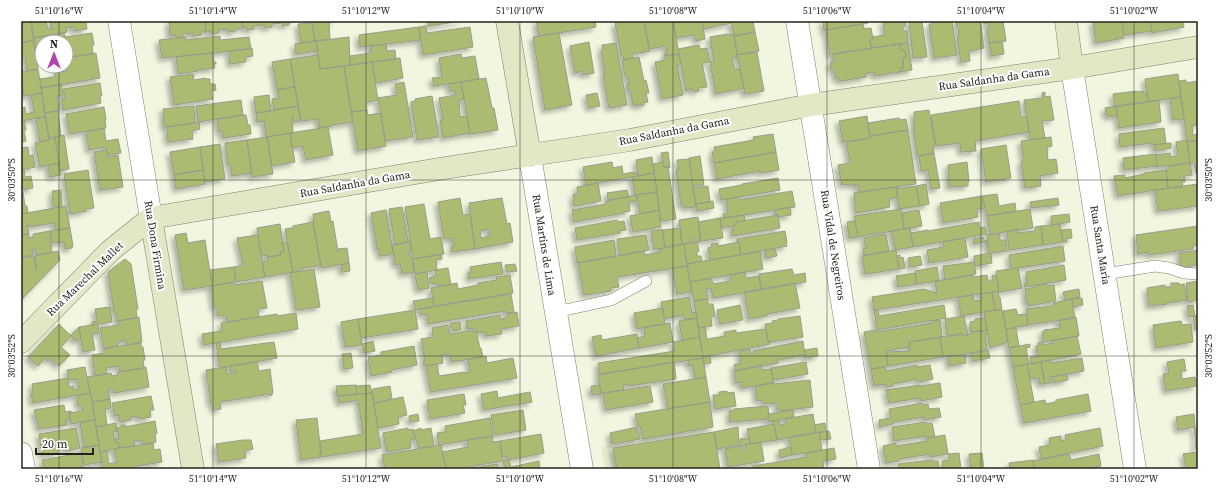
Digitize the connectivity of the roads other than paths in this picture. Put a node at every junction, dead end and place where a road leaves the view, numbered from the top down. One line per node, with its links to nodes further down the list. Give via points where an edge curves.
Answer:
1 (119, 21): 9 (street, Rua Dona Firmina)
2 (507, 21): 8 (street, Rua Martins de Lima)
3 (797, 21): 7 (street, Rua Vidal de Negreiros)
4 (1066, 21): 6 (street, Rua Santa Maria)
5 (1198, 46): 6 (street, Rua Saldanha da Gama)
6 (1072, 68): 7 (street, Rua Saldanha da Gama); 10 (street, Rua Santa Maria)
7 (811, 106): 8 (street, Rua Saldanha da Gama); 19 (street, Rua Vidal de Negreiros)
8 (530, 156): 9 (street, Rua Saldanha da Gama); 13 (street, Rua Martins de Lima)
9 (151, 218): 14 (street, Rua Marechal Mallet, via 110,251); 17 (street, Rua Dona Firmina)
10 (1105, 274): 11 (lane, via 1155,266); 20 (street, Rua Santa Maria)
11 (1198, 274)
12 (646, 281): 13 (lane, via 611,300)
13 (556, 312): 18 (street, Rua Martins de Lima)
14 (21, 342)
15 (21, 453): 16 (street)
16 (24, 469)
17 (193, 469)
18 (582, 469)
19 (869, 469)
20 (1135, 469)

